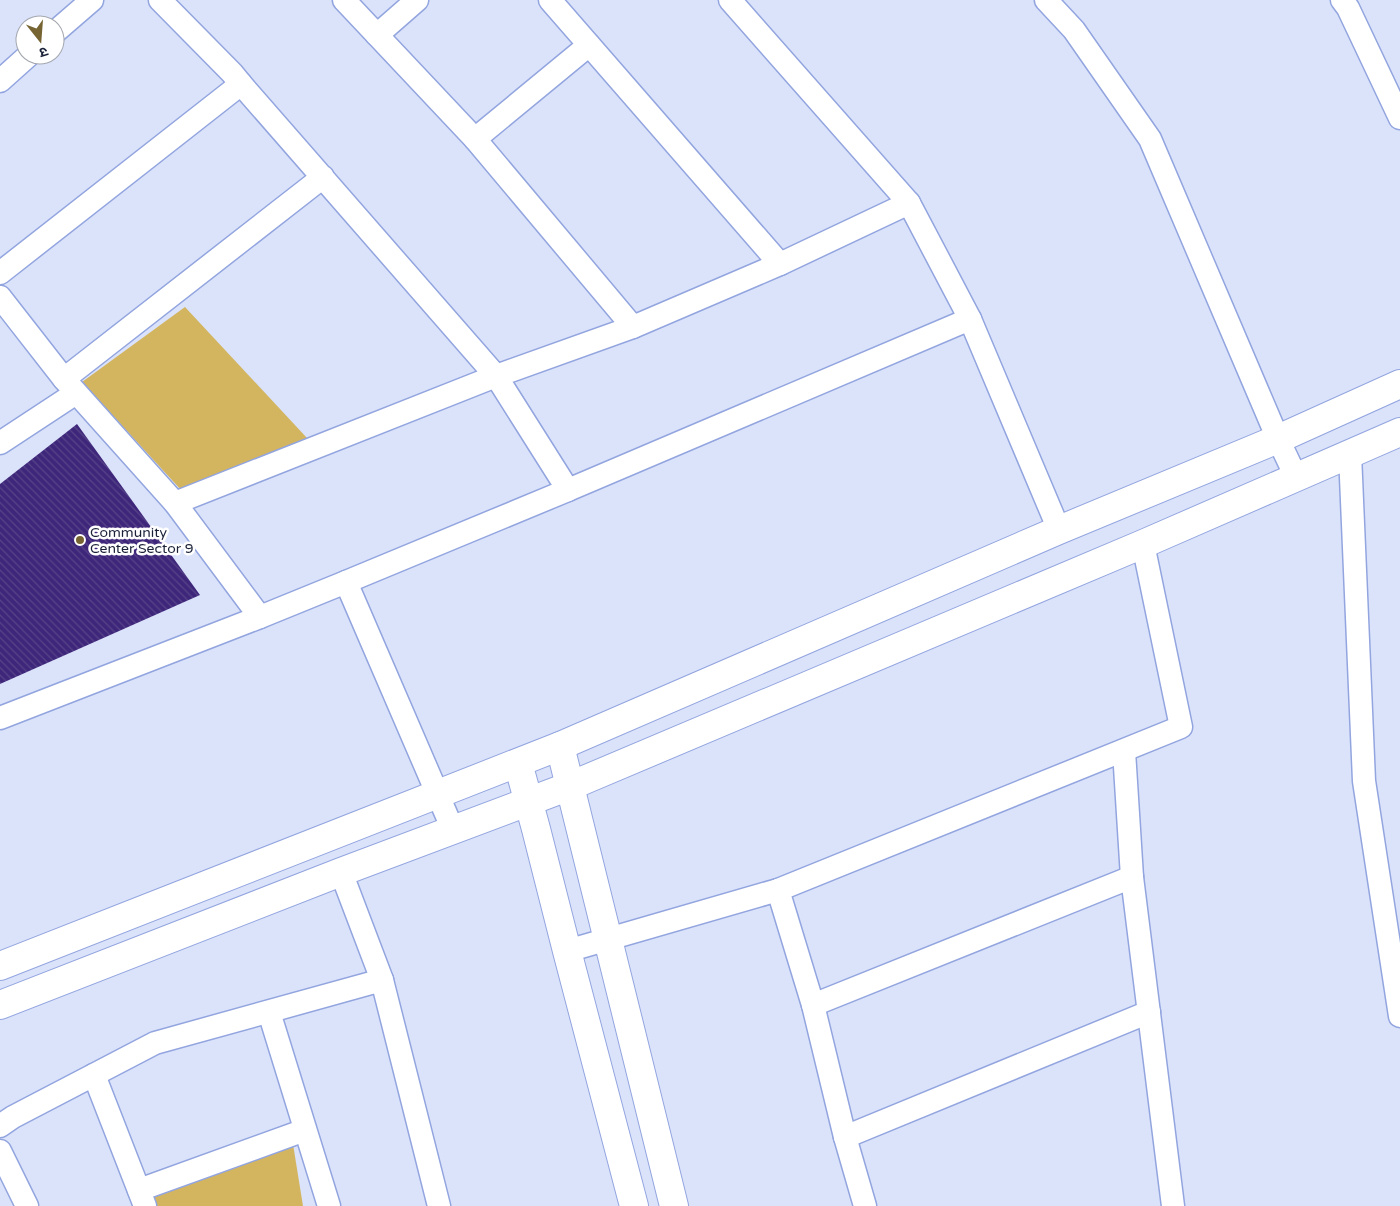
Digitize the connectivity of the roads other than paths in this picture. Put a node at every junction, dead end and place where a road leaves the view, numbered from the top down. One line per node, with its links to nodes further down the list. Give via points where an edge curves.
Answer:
1 (92, 0): 9 (street)
2 (160, 0): 14 (street)
3 (344, 0): 10 (street)
4 (417, 0): 10 (street)
5 (550, 0): 11 (street)
6 (730, 0): 18 (street)
7 (1046, 0): 28 (street, via 1074,30 1150,139)
8 (1342, 0): 15 (street)
9 (65, 23)
10 (377, 35): 16 (street)
11 (589, 45): 16 (street); 19 (street)
12 (18, 65): 13 (street)
13 (0, 81)
14 (242, 84): 17 (street); 20 (street)
15 (1400, 118)
16 (476, 139): 23 (street)
17 (323, 177): 24 (street); 26 (street)
18 (909, 203): 19 (street); 22 (street)
19 (780, 264): 23 (street)
20 (0, 273)
21 (0, 297): 26 (street)
22 (970, 319): 32 (street); 34 (street)
23 (633, 327): 24 (street)
24 (496, 376): 32 (street); 33 (street)
25 (1400, 384): 28 (street)
26 (70, 386): 29 (street); 33 (street)
27 (1400, 432): 30 (street)
28 (1278, 439): 31 (street); 34 (street)
29 (0, 443)
30 (1350, 454): 31 (street); 57 (street, via 1364,781)
31 (1296, 477): 35 (street)
32 (568, 490): 36 (street)
33 (174, 503): 37 (street)
34 (1059, 530): 39 (street)
35 (1143, 544): 40 (street, via 1181,726); 42 (street)
36 (346, 582): 37 (street); 43 (street)
37 (260, 617): 38 (street)
38 (0, 718)
39 (560, 746): 41 (street); 42 (street)
40 (1124, 751): 47 (street); 48 (street)
41 (518, 763): 43 (street); 44 (street)
42 (570, 786): 44 (street); 49 (street)
43 (438, 794): 45 (street); 51 (street)
44 (529, 801): 45 (street); 50 (street)
45 (453, 830): 46 (street)
46 (341, 872): 52 (street); 53 (street)
47 (1132, 877): 54 (street); 56 (street)
48 (778, 890): 49 (street); 54 (street)
49 (608, 939): 50 (street); 68 (street)
50 (567, 951): 67 (street)
51 (0, 966)
52 (382, 980): 55 (street); 66 (street)
53 (0, 1005)
54 (812, 1005): 61 (street)
55 (269, 1012): 58 (street, via 155,1043); 60 (street)
56 (1149, 1012): 61 (street); 70 (street)
57 (1400, 1016)
58 (94, 1075): 59 (street); 63 (street)
59 (0, 1126)
60 (306, 1130): 63 (street); 65 (street)
61 (846, 1137): 69 (street)
62 (0, 1151): 64 (street)
63 (142, 1198)
64 (27, 1206)
65 (329, 1206)
66 (439, 1206)
67 (634, 1206)
68 (674, 1206)
69 (865, 1206)
70 (1173, 1206)

